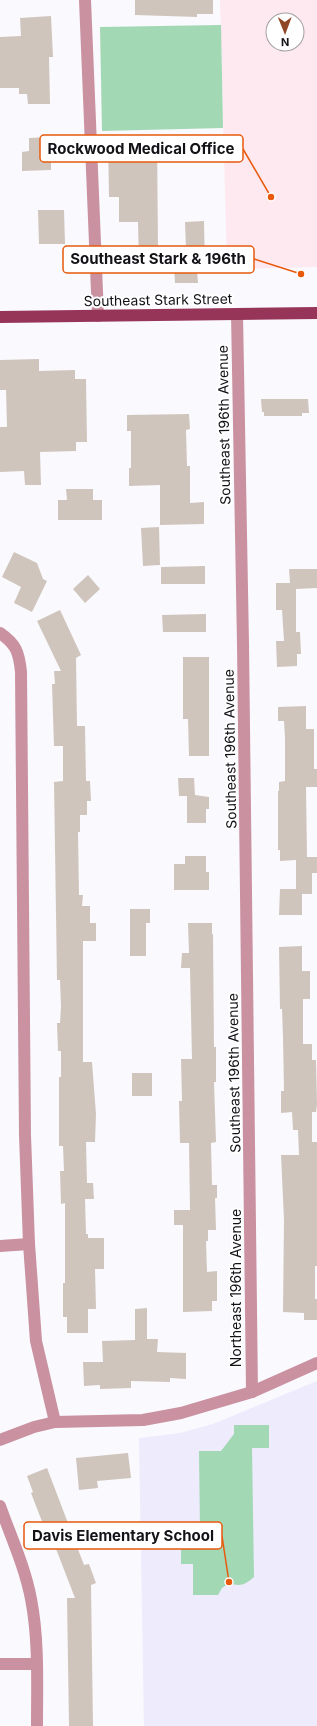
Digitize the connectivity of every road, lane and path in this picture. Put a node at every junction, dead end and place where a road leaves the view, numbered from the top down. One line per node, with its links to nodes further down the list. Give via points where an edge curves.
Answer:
1 (85, 0): 4 (street)
2 (317, 313): 3 (main road, Southeast Stark Street)
3 (237, 314): 4 (main road, Southeast Stark Street); 7 (street, Southeast 196th Avenue)
4 (98, 316): 5 (main road, Southeast Stark Street)
5 (0, 318)
6 (0, 633): 8 (street, via 11,642 19,654 21,672 24,1135)
7 (250, 1183): 11 (street, Northeast 196th Avenue)
8 (29, 1244): 9 (street); 12 (street, via 36,1341)
9 (0, 1246)
10 (317, 1363): 11 (street)
11 (252, 1392): 12 (street, via 162,1418)
12 (55, 1422): 13 (street)
13 (0, 1440)
14 (0, 1506): 16 (street, via 22,1565 31,1599)
15 (0, 1664): 16 (street)
16 (37, 1664): 17 (street)
17 (37, 1726)

